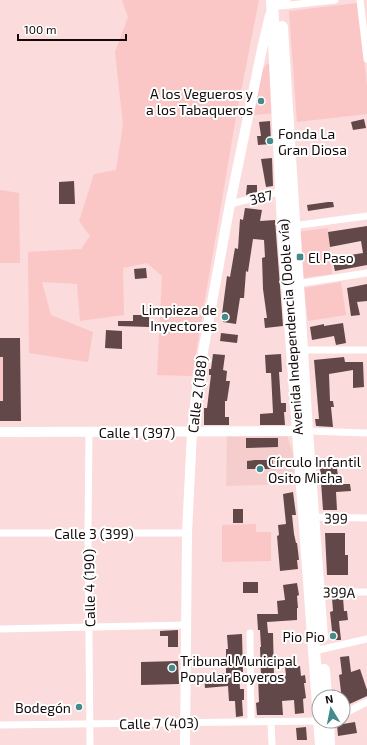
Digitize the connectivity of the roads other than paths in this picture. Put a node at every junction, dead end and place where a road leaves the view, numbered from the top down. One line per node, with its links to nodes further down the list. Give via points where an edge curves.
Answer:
1 (335, 0): 3 (street)
2 (360, 0): 4 (street)
3 (279, 4): 5 (main road, Avenida Independencia (Doble vía)); 6 (main road, Calle 2 (188), via 262,49)
4 (367, 59)
5 (286, 190): 6 (street, 387); 8 (main road, Avenida Independencia (Doble vía))
6 (230, 204): 16 (main road, Calle 2 (188), via 198,379)
7 (367, 216): 8 (street)
8 (288, 227): 10 (main road, Avenida Independencia (Doble vía))
9 (367, 273): 10 (street)
10 (293, 284): 11 (main road, Avenida Independencia (Doble vía))
11 (297, 350): 12 (street); 13 (main road, Avenida Independencia (Doble vía))
12 (367, 350)
13 (302, 431): 16 (main road, Calle 1 (397)); 17 (street, Calle 1 (397)); 18 (main road, Avenida Independencia (Doble vía))
14 (0, 432): 15 (main road, Calle 1 (397))
15 (89, 432): 16 (main road, Calle 1 (397)); 21 (street, Calle 4 (190))
16 (192, 432): 22 (main road, Calle 2 (188))
17 (367, 433)
18 (309, 517): 19 (street, 399); 23 (main road, Avenida Independencia (Doble vía))
19 (367, 518)
20 (0, 533): 21 (street, Calle 3 (399))
21 (88, 533): 22 (street, Calle 3 (399)); 26 (street, Calle 4 (190))
22 (188, 533): 25 (main road, Calle 2 (188))
23 (315, 592): 24 (street, 399A); 30 (main road, Avenida Independencia (Doble vía))
24 (367, 592)
25 (186, 625): 26 (street); 38 (main road, Calle 2 (188))
26 (89, 627): 27 (street); 39 (street, Calle 4 (190))
27 (0, 629)
28 (250, 633): 36 (street)
29 (367, 639): 30 (street)
30 (318, 651): 31 (main road, Avenida Independencia (Doble vía)); 32 (main road, Avenida Independencia (Doble vía))
31 (319, 689)
32 (325, 689)
33 (367, 702): 34 (street)
34 (351, 710)
35 (311, 721): 37 (street, Calle 7 (403))
36 (251, 722): 37 (street, Calle 7 (403)); 38 (street, Calle 7 (403))
37 (271, 722): 45 (street)
38 (186, 723): 39 (street, Calle 7 (403)); 44 (main road, Calle 2 (188))
39 (90, 724): 40 (street, Calle 7 (403)); 43 (street, Calle 4 (190))
40 (0, 725)
41 (320, 729): 46 (main road, Avenida Independencia (Doble vía))
42 (328, 729): 47 (main road)
43 (90, 745)
44 (186, 745)
45 (272, 745)
46 (321, 745)
47 (329, 745)

